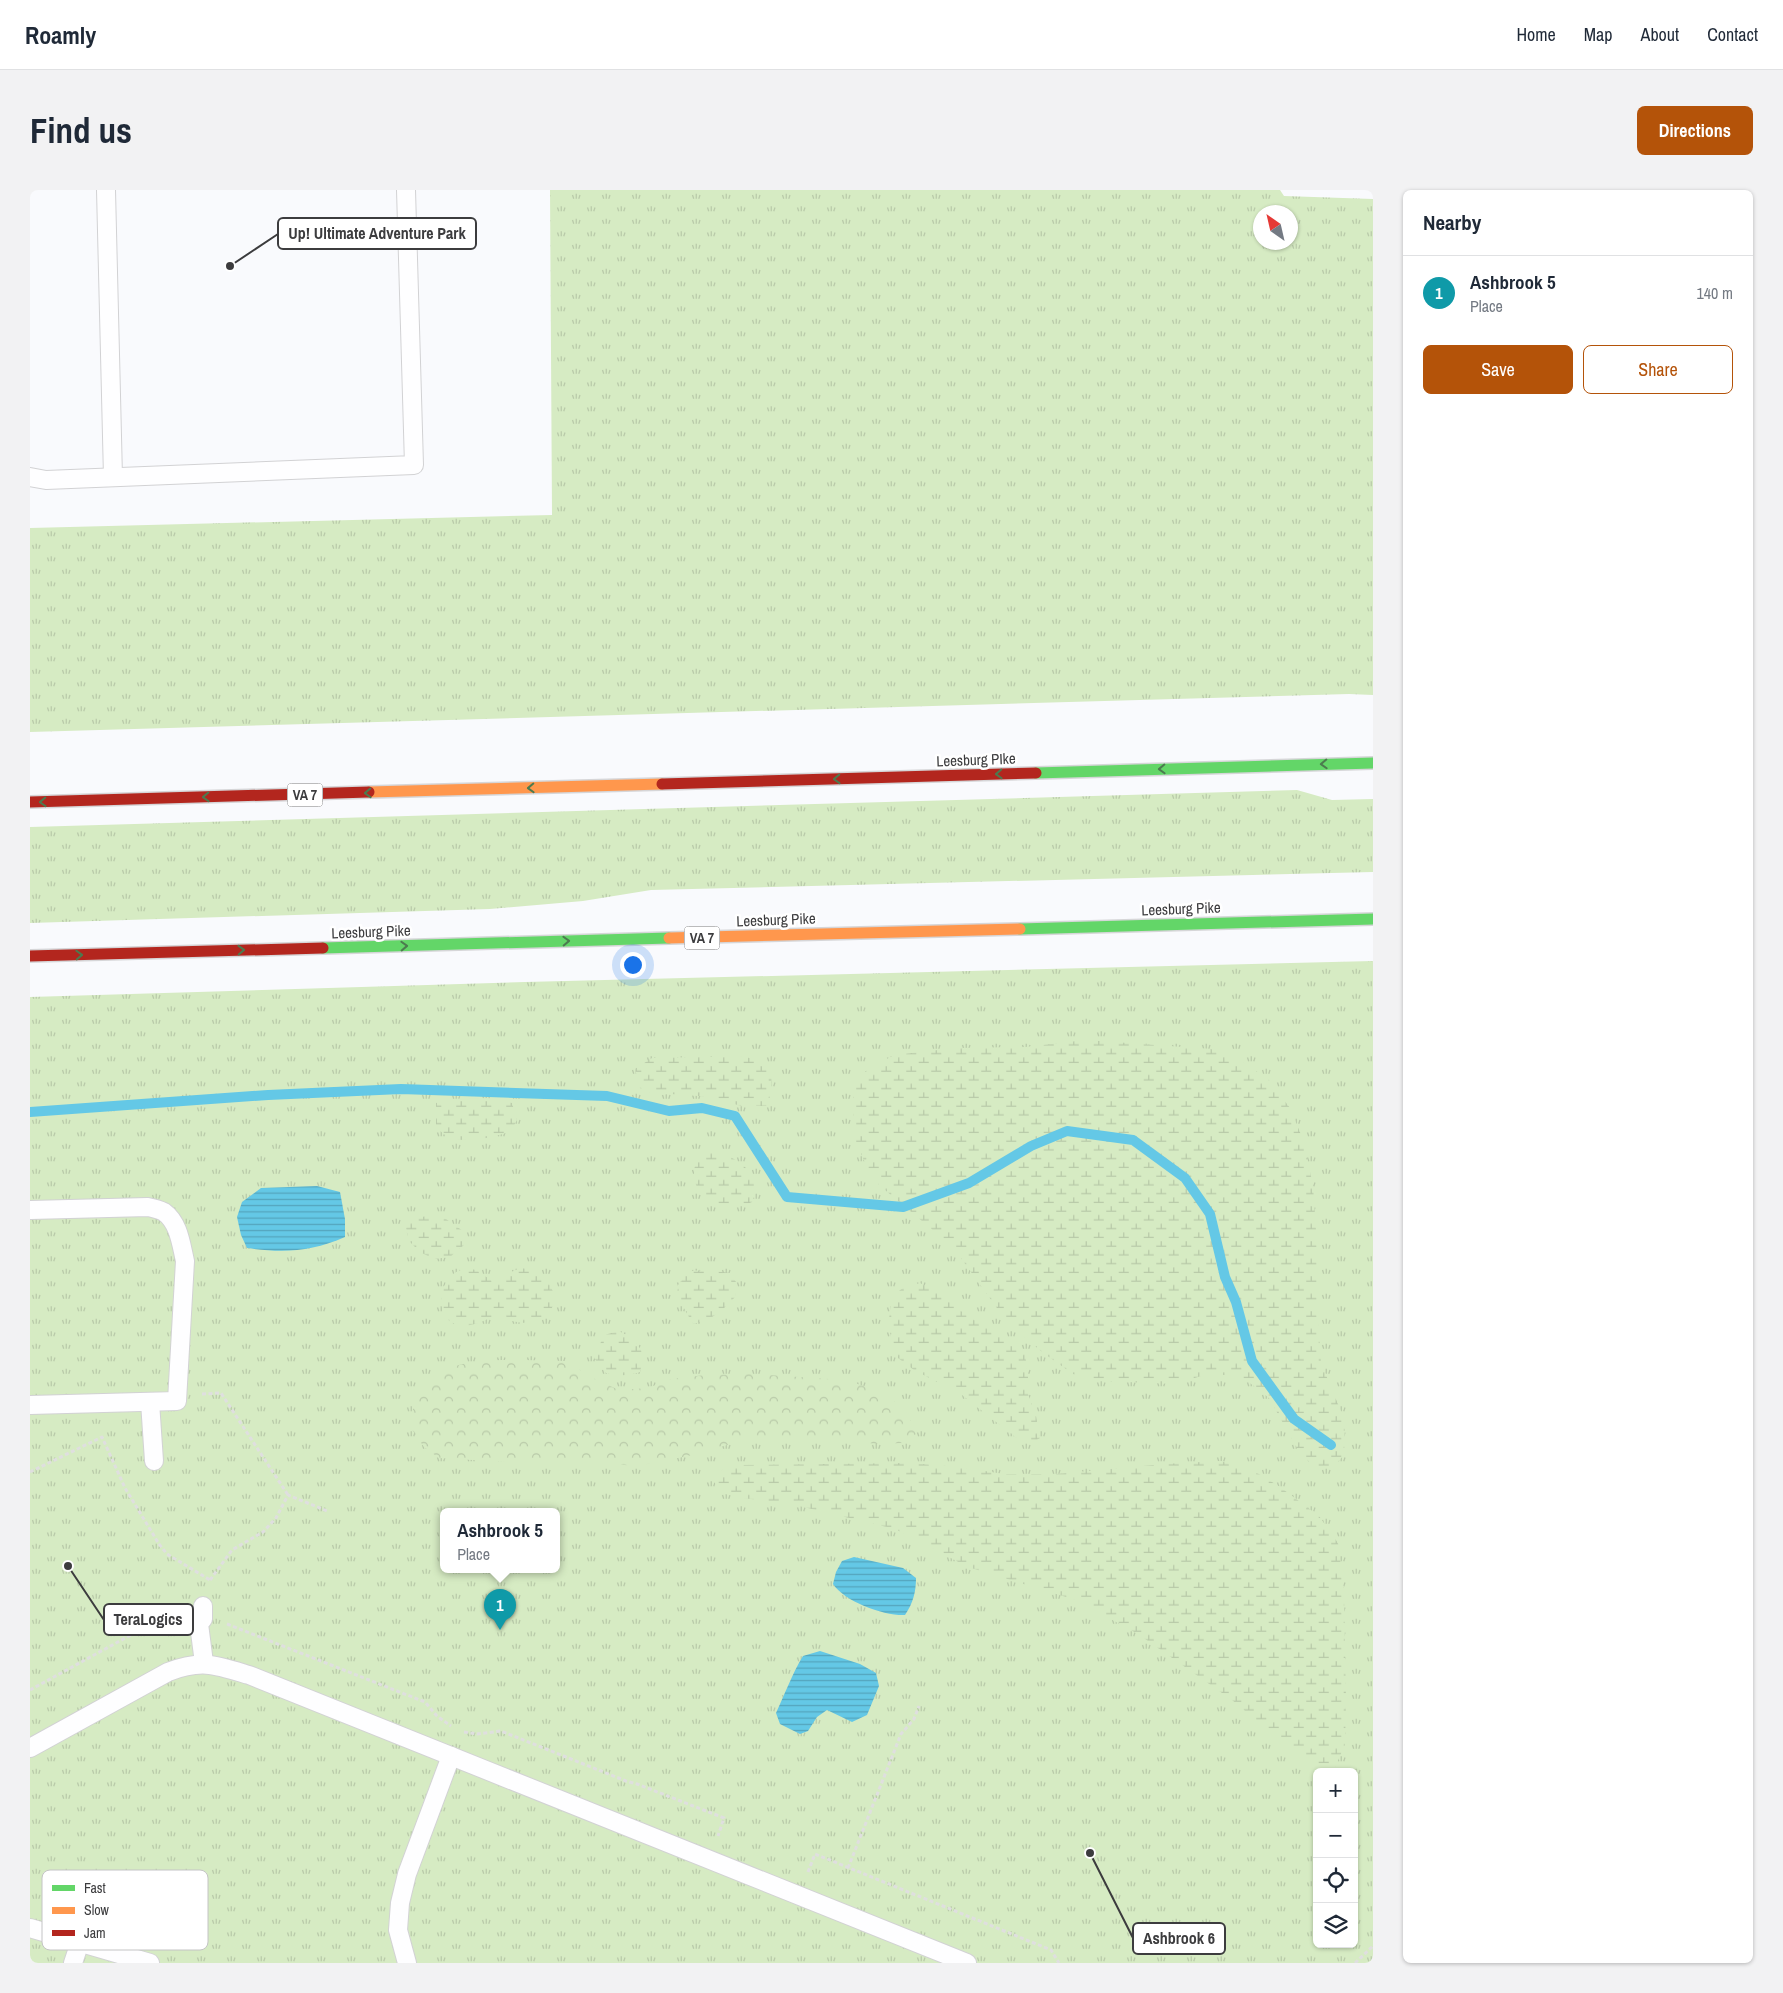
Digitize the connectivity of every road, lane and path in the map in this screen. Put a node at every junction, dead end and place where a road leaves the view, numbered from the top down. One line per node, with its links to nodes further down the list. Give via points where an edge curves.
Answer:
1 (106, 190): 4 (lane)
2 (406, 190): 4 (lane, via 414,466)
3 (30, 477): 4 (lane, via 46,480)
4 (113, 478)
5 (1373, 763): 6 (highway, Leesburg PIke / VA 7, one-way to 6)
6 (30, 802)
7 (1373, 919): 8 (highway, Leesburg Pike / VA 7, one-way to 7)
8 (30, 956)
9 (30, 1210): 10 (lane, via 148,1207 164,1212 175,1225 185,1261)
10 (178, 1394): 11 (lane, via 177,1401); 15 (path, via 221,1393)
11 (150, 1402): 12 (lane); 13 (lane)
12 (30, 1405)
13 (154, 1461)
14 (30, 1472): 17 (path, via 102,1438 125,1488 159,1544 167,1554)
15 (288, 1495): 16 (path); 17 (path, via 276,1518 263,1532 232,1550)
16 (327, 1511)
17 (210, 1580): 18 (path)
18 (216, 1587)
19 (203, 1612): 20 (lane, via 199,1624); 21 (path, via 138,1631); 23 (path, via 215,1620 425,1702 437,1716)
20 (204, 1663): 25 (lane, via 168,1672); 26 (lane, via 249,1676)
21 (30, 1690)
22 (919, 1706): 28 (path, via 914,1719 901,1734)
23 (455, 1728)
24 (461, 1731): 27 (path, via 477,1734 501,1731 724,1818)
25 (30, 1748)
26 (451, 1756): 27 (lane); 35 (lane, via 407,1874 400,1904 398,1930)
27 (709, 1859): 29 (lane)
28 (848, 1868): 29 (path, via 815,1854); 37 (path, via 1051,1950)
29 (798, 1895): 36 (lane)
30 (1373, 1946): 38 (path)
31 (78, 1950): 33 (lane)
32 (107, 1950): 34 (lane)
33 (74, 1963)
34 (150, 1963)
35 (407, 1963)
36 (968, 1963)
37 (1059, 1963)
38 (1355, 1963)

